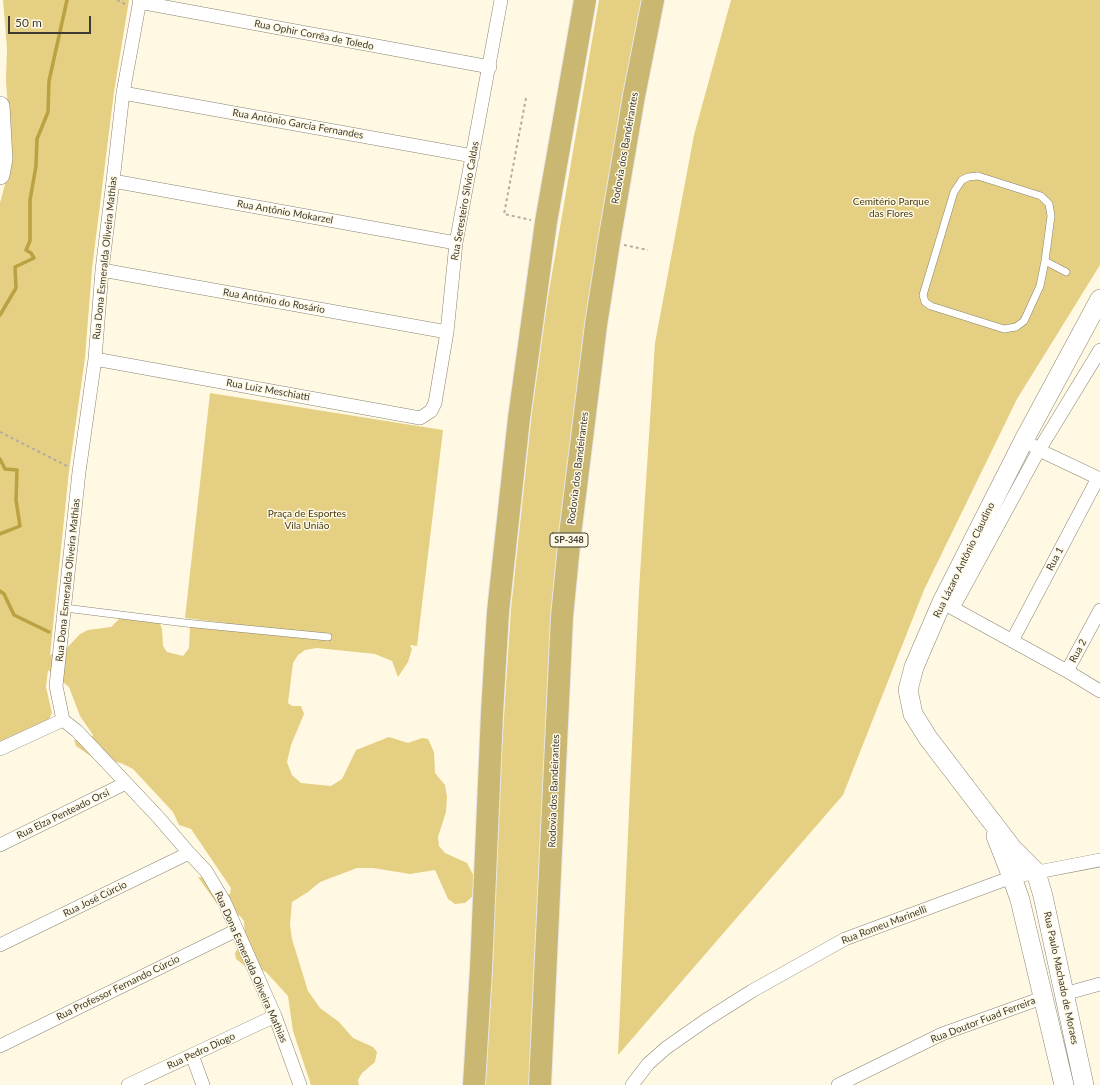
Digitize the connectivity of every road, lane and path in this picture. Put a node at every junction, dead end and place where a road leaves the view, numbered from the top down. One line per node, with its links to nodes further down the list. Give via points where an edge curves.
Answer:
1 (501, 0): 5 (street, Rua Seresteiro Sílvio Caldas)
2 (585, 0): 12 (highway)
3 (653, 0): 13 (highway, Rodovia dos Bandeirantes / SP-348)
4 (139, 1): 5 (street, Rua Ophir Corrêa de Toledo); 6 (street, Rua Dona Esmeralda Oliveira Mathias)
5 (490, 67): 9 (street, Rua Seresteiro Sílvio Caldas)
6 (124, 93): 9 (street, Rua Antônio Garcia Fernandes); 11 (street, Rua Dona Esmeralda Oliveira Mathias)
7 (526, 98): 12 (path, via 504,214)
8 (0, 106): 10 (main road, via 3,159)
9 (473, 156): 14 (street, Rua Seresteiro Sílvio Caldas)
10 (0, 172)
11 (113, 181): 14 (street, Rua Antônio Mokarzel); 17 (street, Rua Dona Esmeralda Oliveira Mathias)
12 (546, 222): 55 (highway, via 519,418 498,612)
13 (609, 242): 15 (path); 56 (highway, Rodovia dos Bandeirantes / SP-348, via 596,325 562,617)
14 (456, 243): 20 (street, Rua Seresteiro Sílvio Caldas)
15 (648, 250)
16 (1045, 261): 16 (lane, via 1040,286 1024,321 1016,327 1004,329 925,302 924,289 954,192 962,180 968,177 978,176 1041,196 1049,204 1052,216); 18 (lane)
17 (102, 270): 20 (street, Rua Antônio do Rosário); 22 (street, Rua Dona Esmeralda Oliveira Mathias)
18 (1066, 272)
19 (1100, 299): 25 (main road, Rua Lázaro Antônio Claudino)
20 (447, 332): 23 (street, Rua Seresteiro Sílvio Caldas)
21 (1100, 350): 25 (street)
22 (95, 359): 23 (street, Rua Luiz Meschiatti, via 420,418 431,411); 26 (street, Rua Dona Esmeralda Oliveira Mathias)
23 (435, 403)
24 (0, 432): 26 (path)
25 (1031, 445): 27 (street); 28 (main road, Rua Lázaro Antônio Claudino)
26 (79, 472): 29 (street, Rua Dona Esmeralda Oliveira Mathias)
27 (1099, 478): 32 (street, Rua 1)
28 (948, 605): 32 (street); 38 (main road, Rua Lázaro Antônio Claudino, via 914,667 908,690 909,696 913,714 928,738)
29 (66, 608): 31 (lane); 35 (street, Rua Dona Esmeralda Oliveira Mathias, via 56,686)
30 (1100, 610): 33 (street, Rua 2)
31 (328, 637)
32 (1012, 640): 33 (street)
33 (1067, 671): 34 (street)
34 (1100, 691)
35 (63, 720): 36 (street); 37 (street, Rua Dona Esmeralda Oliveira Mathias)
36 (0, 749)
37 (126, 783): 39 (street, Rua Elza Penteado Orsi); 40 (street, Rua Dona Esmeralda Oliveira Mathias)
38 (989, 816): 42 (main road, Rua Lázaro Antônio Claudino, via 1012,848); 43 (main road, Rua Lázaro Antônio Claudino)
39 (0, 845)
40 (189, 853): 44 (street, Rua Dona Esmeralda Oliveira Mathias, via 206,871); 45 (street, Rua José Cúrcio)
41 (1100, 860): 42 (street, Rua Romeu Marinelli)
42 (1036, 872): 43 (street, Rua Romeu Marinelli); 47 (main road, Rua Paulo Machado de Moraes)
43 (1012, 877): 48 (main road, Rua Paulo Machado de Moraes, via 1020,900); 57 (street, Rua Romeu Marinelli, via 845,939 706,1020 666,1048 648,1064)
44 (237, 930): 49 (street, Rua Dona Esmeralda Oliveira Mathias); 50 (street, Rua Professor Fernando Cúrcio)
45 (0, 945)
46 (1100, 984): 47 (street)
47 (1064, 994): 60 (main road, Rua Paulo Machado de Moraes)
48 (1042, 998): 58 (street, Rua Doutor Fuad Ferreira, via 942,1034); 59 (main road, Rua Paulo Machado de Moraes)
49 (275, 1016): 51 (street, Rua Pedro Diogo); 54 (street, Rua Dona Esmeralda Oliveira Mathias)
50 (0, 1046)
51 (192, 1055): 52 (street, Rua Pedro Diogo); 53 (street)
52 (128, 1085)
53 (203, 1085)
54 (300, 1085)
55 (474, 1085)
56 (540, 1085)
57 (632, 1085)
58 (838, 1085)
59 (1064, 1085)
60 (1084, 1085)

